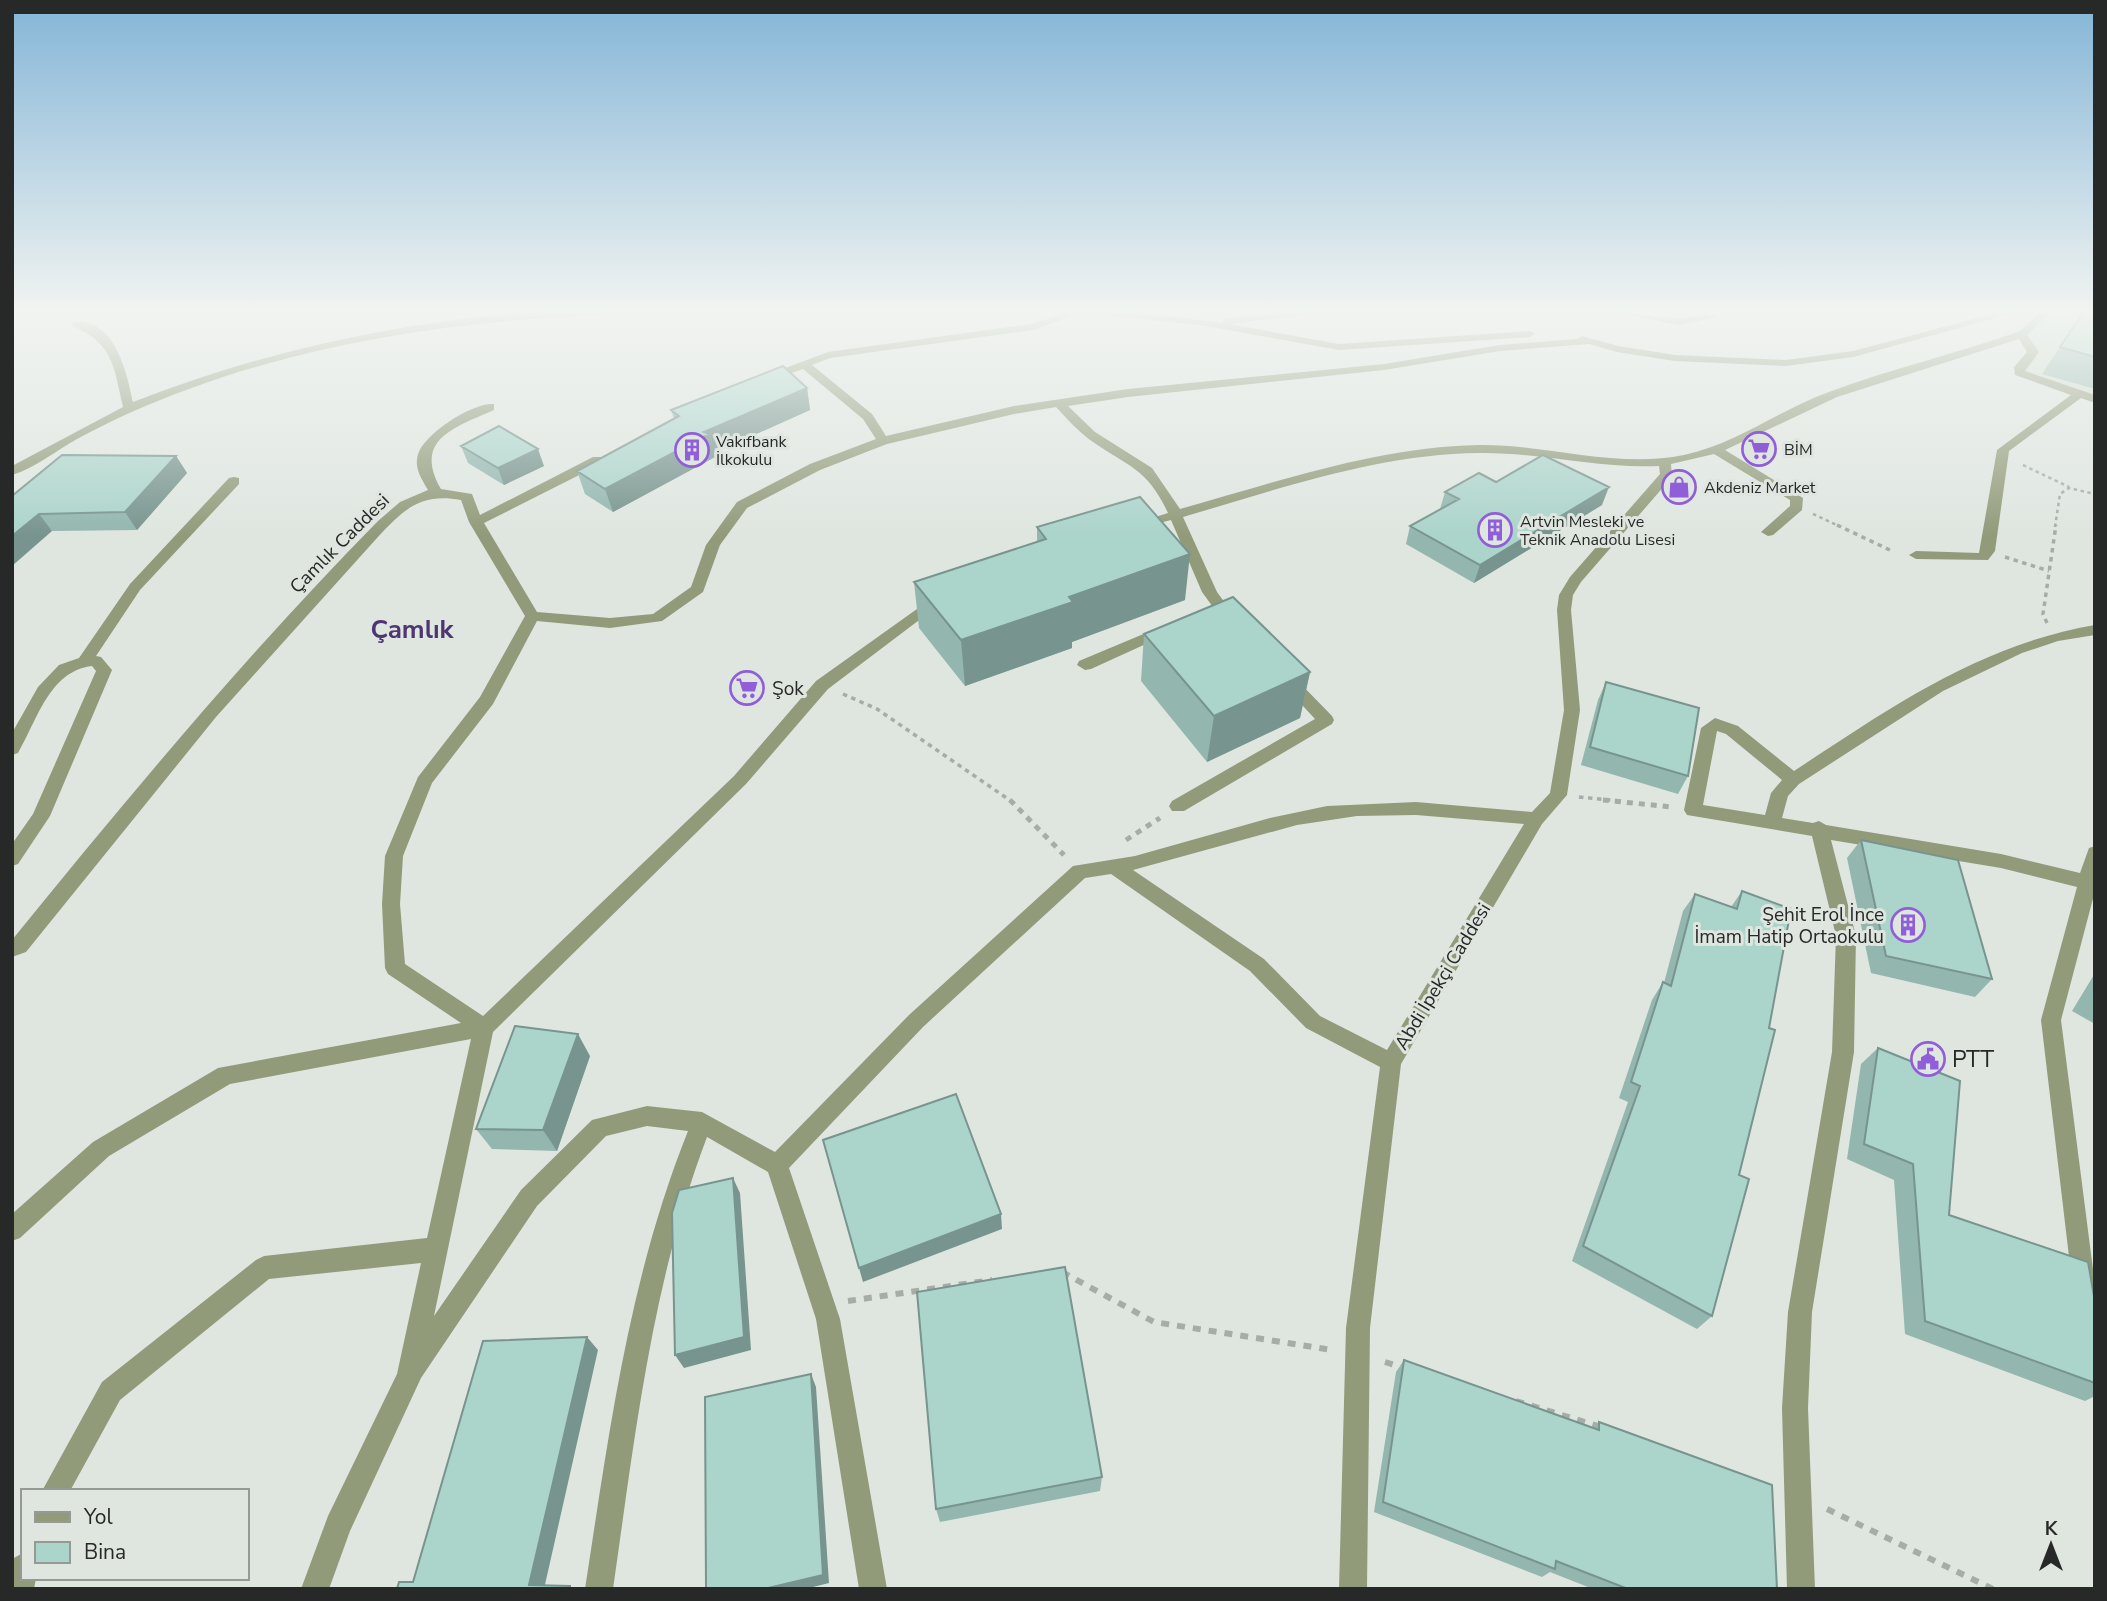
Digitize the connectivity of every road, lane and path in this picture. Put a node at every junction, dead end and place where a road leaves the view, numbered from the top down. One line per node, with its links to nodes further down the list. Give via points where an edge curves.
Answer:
1 (123, 387): 11 (street)
2 (189, 387): 11 (street)
3 (832, 387): 12 (street, via 868,416)
4 (1206, 387): 9 (street)
5 (1856, 387): 13 (street)
6 (2059, 387): 7 (street)
7 (2080, 394): 8 (street); 15 (street, via 2051,418 2008,443)
8 (2095, 399)
9 (1059, 403): 12 (street); 23 (street, via 1102,443 1141,462)
10 (490, 407): 20 (street, via 445,429 432,442 424,456 424,469)
11 (129, 409): 17 (street)
12 (883, 441): 31 (street, via 815,467 742,505 713,545 698,589 657,618 610,624)
13 (1716, 450): 16 (street); 22 (street, via 1792,493)
14 (610, 454): 24 (street)
15 (2001, 455): 19 (path); 27 (street)
16 (1664, 462): 23 (street, via 1631,464 1504,449 1445,451 1380,461); 42 (street, via 1667,474 1566,595 1572,710)
17 (12, 471)
18 (234, 481): 36 (street, via 135,587)
19 (2069, 488): 21 (path); 29 (path, via 2060,494)
20 (435, 491): 24 (street, via 467,497); 53 (street, Çamlık Caddesi, via 414,498 393,516 303,608 165,764)
21 (2095, 494)
22 (1797, 507): 26 (street); 28 (path, via 1883,548)
23 (1177, 515): 25 (street); 35 (street, via 1211,610)
24 (476, 523): 31 (street)
25 (1123, 529)
26 (1768, 532)
27 (1988, 551): 28 (street, via 1975,559); 29 (path)
28 (1916, 555)
29 (2049, 571): 34 (path, via 2043,614)
30 (950, 593): 39 (street)
31 (532, 616): 54 (street, via 486,700 424,781 394,856 395,968)
32 (1181, 623): 37 (street)
33 (2095, 630): 34 (street)
34 (2056, 634): 41 (street, via 1930,691)
35 (1244, 635)
36 (85, 661): 40 (street, via 71,663 50,679); 49 (street, via 96,661 104,670 41,816)
37 (1085, 665)
38 (1280, 673): 43 (street, via 1325,720)
39 (822, 685): 51 (path, via 877,709 1007,797); 54 (street, via 740,779)
40 (12, 749)
41 (1793, 780): 44 (street, via 1732,730 1715,724 1709,728); 46 (street, via 1780,793)
42 (1558, 795): 44 (path); 45 (street, Abdi İpekçi Caddesi)
43 (1178, 806)
44 (1693, 810): 46 (street)
45 (1536, 819): 50 (street, via 1426,808 1331,812); 55 (street, Abdi İpekçi Caddesi)
46 (1772, 821): 47 (street)
47 (1819, 828): 52 (street, via 2001,860); 70 (street, via 1846,936 1843,1052 1800,1312)
48 (2095, 853): 52 (street)
49 (12, 859)
50 (1116, 868): 51 (street); 55 (street, via 1257,965 1313,1022)
51 (1080, 871): 57 (street, via 916,1021)
52 (2090, 883): 63 (street, via 2051,1020)
53 (12, 949)
54 (484, 1028): 58 (street, via 226,1075 101,1149); 59 (street)
55 (1391, 1062): 64 (street, Abdi İpekçi Caddesi)
56 (702, 1122): 57 (street); 66 (street, via 647,1116 600,1127 529,1198); 72 (street, via 668,1208 650,1275)
57 (777, 1165): 62 (street)
58 (12, 1230)
59 (437, 1249): 66 (street); 69 (street, via 264,1268 111,1391)
60 (1058, 1270): 64 (path, via 1154,1322)
61 (1003, 1278): 62 (path)
62 (823, 1305): 73 (street)
63 (2086, 1305)
64 (1358, 1354): 65 (path); 74 (street, Abdi İpekçi Caddesi)
65 (1409, 1369)
66 (410, 1376): 71 (street, via 338,1527)
67 (1510, 1399): 68 (path)
68 (1613, 1432)
69 (56, 1489)
70 (1795, 1493): 75 (street); 76 (path)
71 (315, 1589)
72 (599, 1589)
73 (873, 1589)
74 (1353, 1589)
75 (1801, 1589)
76 (1993, 1589)

